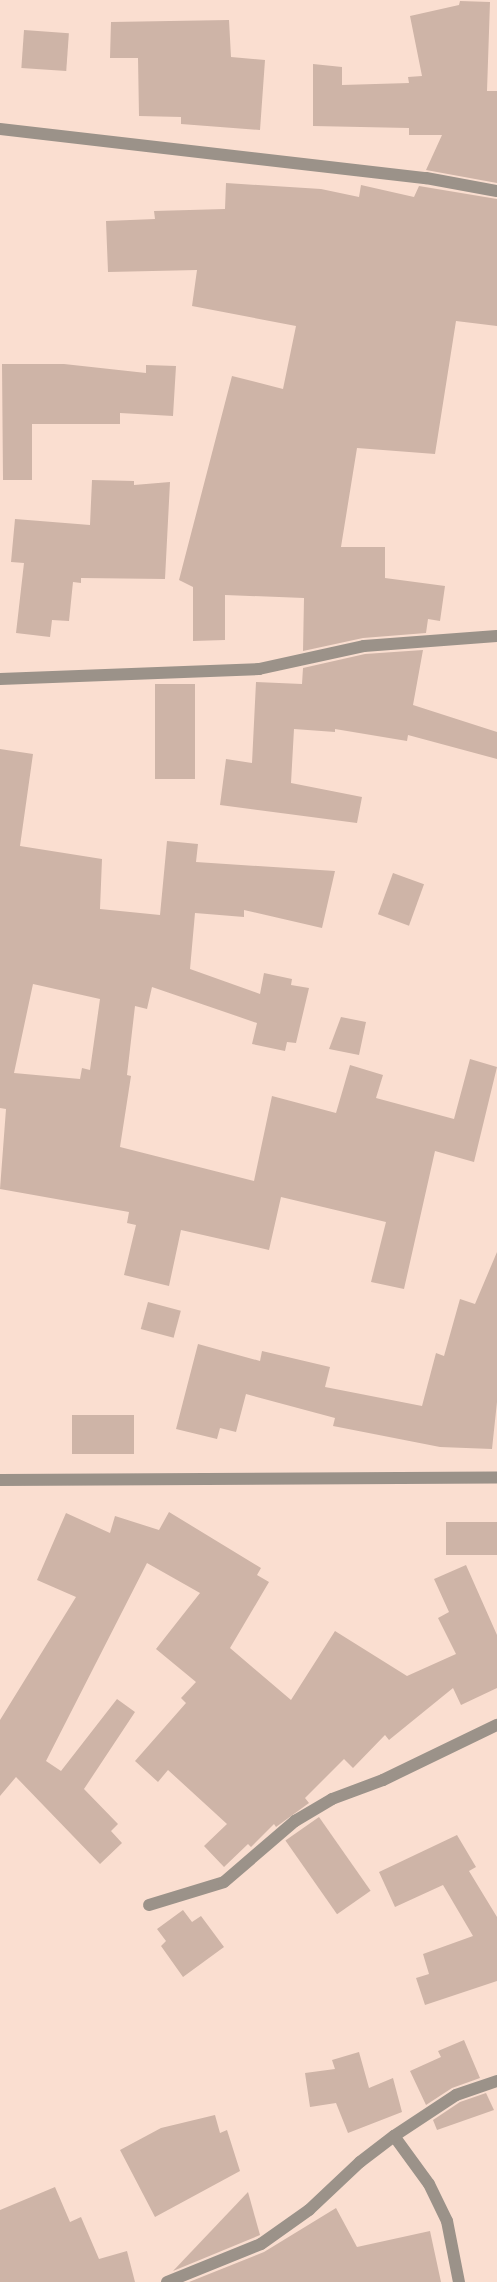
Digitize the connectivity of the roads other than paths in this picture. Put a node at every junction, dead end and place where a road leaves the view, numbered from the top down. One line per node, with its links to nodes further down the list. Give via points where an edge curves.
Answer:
1 (0, 129): 2 (street, via 426,178)
2 (497, 191)
3 (497, 636): 4 (street, via 364,646 259,669)
4 (0, 679)
5 (497, 1477): 6 (street)
6 (0, 1480)
7 (497, 1725): 8 (street, via 382,1780 332,1799 295,1821 224,1882 200,1893)
8 (149, 1905)
9 (497, 2081): 10 (street, via 456,2095)
10 (394, 2136): 11 (street, via 309,2210 261,2244); 12 (street, via 429,2184 447,2221)
11 (167, 2282)
12 (459, 2282)

